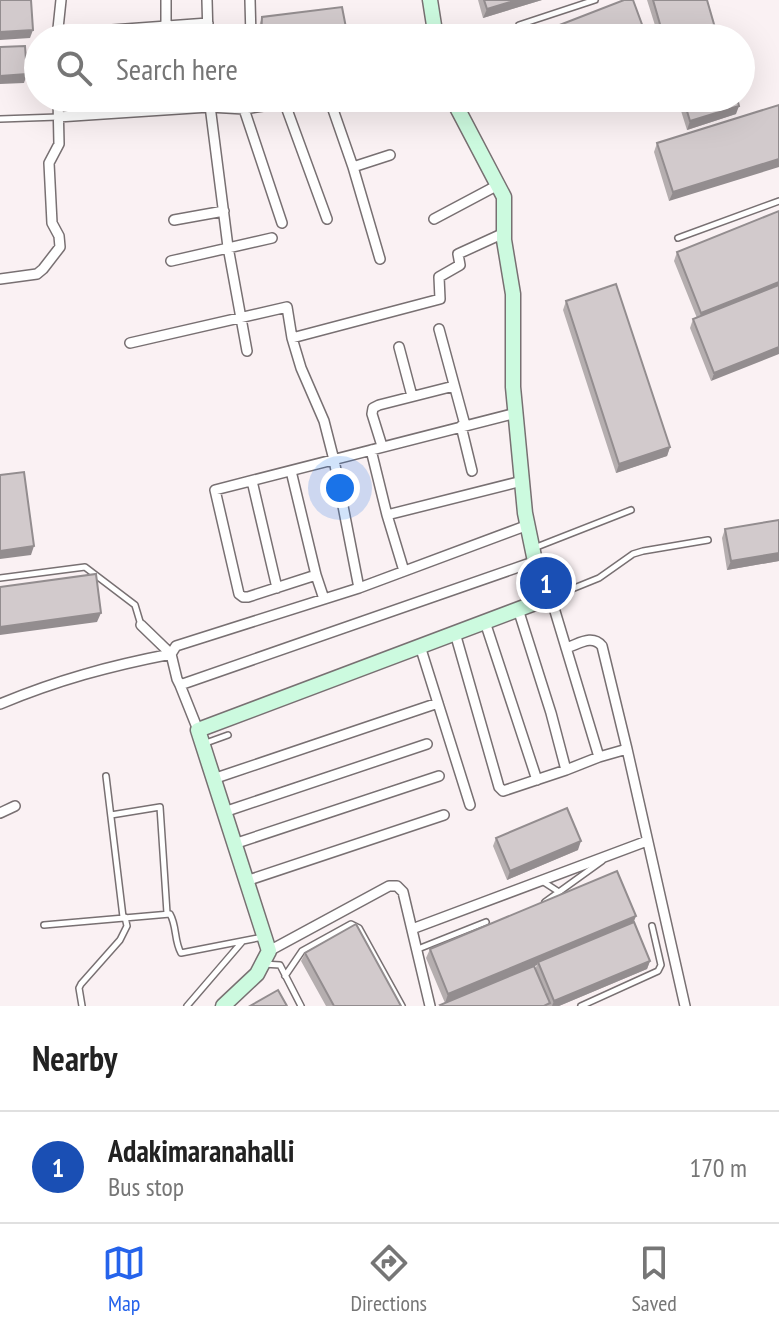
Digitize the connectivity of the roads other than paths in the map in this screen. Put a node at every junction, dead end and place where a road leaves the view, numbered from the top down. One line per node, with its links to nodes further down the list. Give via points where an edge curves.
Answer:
1 (61, 0): 8 (street)
2 (166, 0): 9 (street)
3 (207, 0): 7 (street)
4 (250, 0): 11 (street)
5 (430, 0): 12 (street)
6 (595, 0): 13 (lane)
7 (208, 23): 10 (street)
8 (58, 24)
9 (166, 24)
10 (187, 24)
11 (251, 24)
12 (434, 24)
13 (522, 24)
14 (58, 112): 21 (street)
15 (112, 112): 21 (street)
16 (210, 112): 27 (street)
17 (245, 112): 31 (street)
18 (288, 112): 28 (street)
19 (334, 112): 24 (street)
20 (459, 112): 25 (street)
21 (58, 117): 22 (lane); 38 (street, via 59,144 49,163 52,223 60,247 37,274)
22 (0, 119)
23 (390, 155): 24 (street)
24 (353, 167): 36 (street)
25 (498, 185): 29 (street); 32 (street, via 504,197)
26 (779, 201): 34 (lane)
27 (224, 211): 30 (street); 35 (street)
28 (327, 219)
29 (434, 219)
30 (174, 220)
31 (282, 223)
32 (504, 233): 41 (street, via 458,254 460,265 439,277 440,299); 47 (street, via 513,294)
33 (272, 238): 35 (street)
34 (678, 238)
35 (228, 247): 37 (street); 39 (street)
36 (380, 259)
37 (171, 261)
38 (0, 279)
39 (240, 319): 41 (street, via 287,307); 42 (street); 44 (street)
40 (439, 329): 45 (street)
41 (292, 338): 51 (street)
42 (130, 343)
43 (399, 347): 46 (street)
44 (247, 351)
45 (454, 386): 46 (street); 48 (street)
46 (412, 396): 49 (street, via 373,408)
47 (516, 413): 48 (street); 55 (street)
48 (463, 426): 49 (street); 53 (street)
49 (382, 446): 50 (street)
50 (371, 450): 51 (street); 57 (street)
51 (334, 460): 52 (street); 65 (street)
52 (291, 471): 54 (street); 62 (street)
53 (472, 471)
54 (252, 481): 64 (street); 64 (street, via 215,490 239,594)
55 (522, 481): 57 (street); 58 (street)
56 (631, 510): 60 (lane)
57 (387, 515): 61 (street)
58 (528, 525): 60 (street); 61 (street)
59 (708, 540): 67 (lane, via 633,554 599,578)
60 (535, 555): 67 (street); 75 (street)
61 (404, 571): 65 (street)
62 (316, 575): 64 (street); 66 (street)
63 (0, 578): 70 (lane, via 85,567 135,605)
64 (277, 588)
65 (359, 588): 66 (street)
66 (324, 599): 74 (street, via 176,646)
67 (547, 599): 68 (street); 73 (street)
68 (518, 609): 69 (street); 83 (street)
69 (485, 622): 71 (street); 87 (street)
70 (141, 625): 74 (street)
71 (455, 633): 72 (street); 87 (street, via 499,787 503,791)
72 (420, 646): 76 (street); 79 (street)
73 (566, 648): 81 (street, via 593,639 602,646); 82 (street)
74 (171, 654): 75 (street); 77 (street, via 76,675)
75 (180, 685): 79 (street)
76 (438, 703): 86 (street); 88 (street)
77 (0, 704)
78 (228, 735): 79 (lane)
79 (200, 737): 86 (street)
80 (427, 744): 90 (street)
81 (627, 749): 82 (street); 94 (street)
82 (599, 757): 83 (street)
83 (566, 770): 87 (street)
84 (106, 776): 92 (lane)
85 (439, 776): 95 (street)
86 (213, 779): 90 (street)
87 (537, 780)
88 (470, 805)
89 (15, 806): 91 (street)
90 (224, 812): 95 (street)
91 (0, 813)
92 (111, 815): 101 (lane, via 160,807); 102 (lane)
93 (444, 815): 97 (street)
94 (647, 841): 96 (street); 118 (street)
95 (234, 844): 97 (street)
96 (610, 855): 98 (street); 99 (lane)
97 (246, 881): 109 (street)
98 (541, 881): 99 (lane); 106 (street)
99 (559, 892): 100 (lane)
100 (544, 903)
101 (167, 913): 102 (lane); 107 (lane, via 181,953)
102 (124, 917): 104 (lane); 111 (lane, via 127,926 120,940 79,988)
103 (486, 922): 108 (lane)
104 (44, 925)
105 (652, 926): 117 (lane, via 658,971)
106 (412, 929): 108 (street); 109 (street, via 403,892 389,886)
107 (243, 942): 109 (lane); 112 (lane)
108 (417, 949): 116 (street)
109 (265, 950): 110 (lane); 113 (street, via 257,974)
110 (285, 976): 114 (lane); 115 (lane, via 302,951 351,924 359,928)
111 (82, 1006)
112 (187, 1006)
113 (223, 1006)
114 (301, 1006)
115 (402, 1006)
116 (430, 1006)
117 (581, 1006)
118 (685, 1006)

